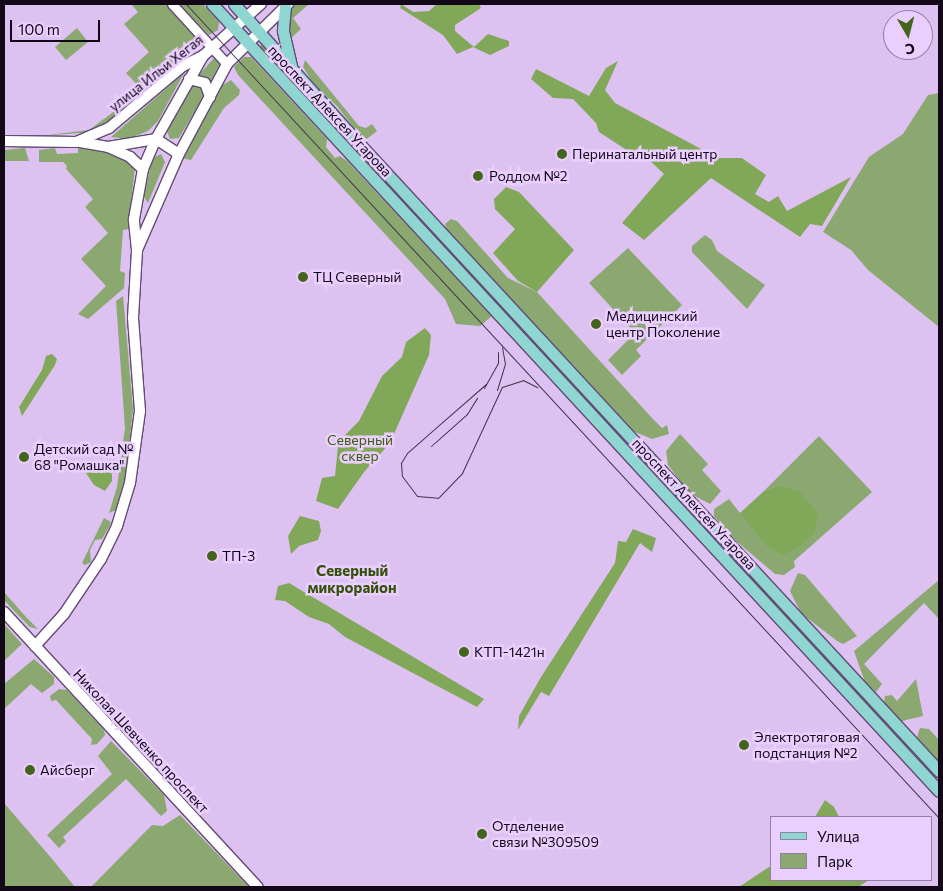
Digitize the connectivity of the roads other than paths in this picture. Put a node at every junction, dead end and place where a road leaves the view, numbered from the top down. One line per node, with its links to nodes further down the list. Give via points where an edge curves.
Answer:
1 (172, 4): 10 (street)
2 (212, 4): 7 (main road, проспект Алексея Угарова)
3 (234, 4): 6 (main road, проспект Алексея Угарова)
4 (261, 4): 6 (main road, улица Ильи Хегая)
5 (286, 5): 8 (main road); 13 (main road, via 283,31)
6 (246, 17): 7 (main road, улица Ильи Хегая); 8 (main road, проспект Алексея Угарова)
7 (234, 28): 9 (main road, проспект Алексея Угарова); 10 (main road, улица Ильи Хегая)
8 (260, 32): 9 (main road); 13 (main road, проспект Алексея Угарова)
9 (248, 44): 12 (main road); 25 (main road, проспект Алексея Угарова)
10 (212, 47): 11 (main road, улица Ильи Хегая); 12 (street)
11 (203, 56): 14 (main road); 18 (main road, улица Ильи Хегая, via 183,66 109,128)
12 (227, 64): 15 (main road)
13 (291, 68): 24 (main road, проспект Алексея Угарова)
14 (189, 79): 15 (main road, via 205,83); 16 (main road)
15 (210, 98): 20 (main road)
16 (156, 139): 19 (main road); 20 (main road); 21 (main road)
17 (4, 141): 18 (main road, улица Ильи Хегая)
18 (76, 142): 19 (main road)
19 (108, 147): 21 (main road, via 130,157)
20 (179, 154): 23 (main road)
21 (143, 169): 22 (main road)
22 (138, 197): 23 (main road, via 147,206); 26 (main road, via 134,219)
23 (158, 201): 26 (main road)
24 (436, 228): 25 (main road); 29 (main road, проспект Алексея Угарова)
25 (426, 237): 30 (main road, проспект Алексея Угарова)
26 (137, 250): 28 (main road, via 133,318 140,411 130,483 117,526 101,559 64,614)
27 (4, 612): 28 (main road, Николая Шевченко проспект)
28 (35, 646): 31 (main road, Николая Шевченко проспект)
29 (939, 770)
30 (939, 791)
31 (258, 887)

